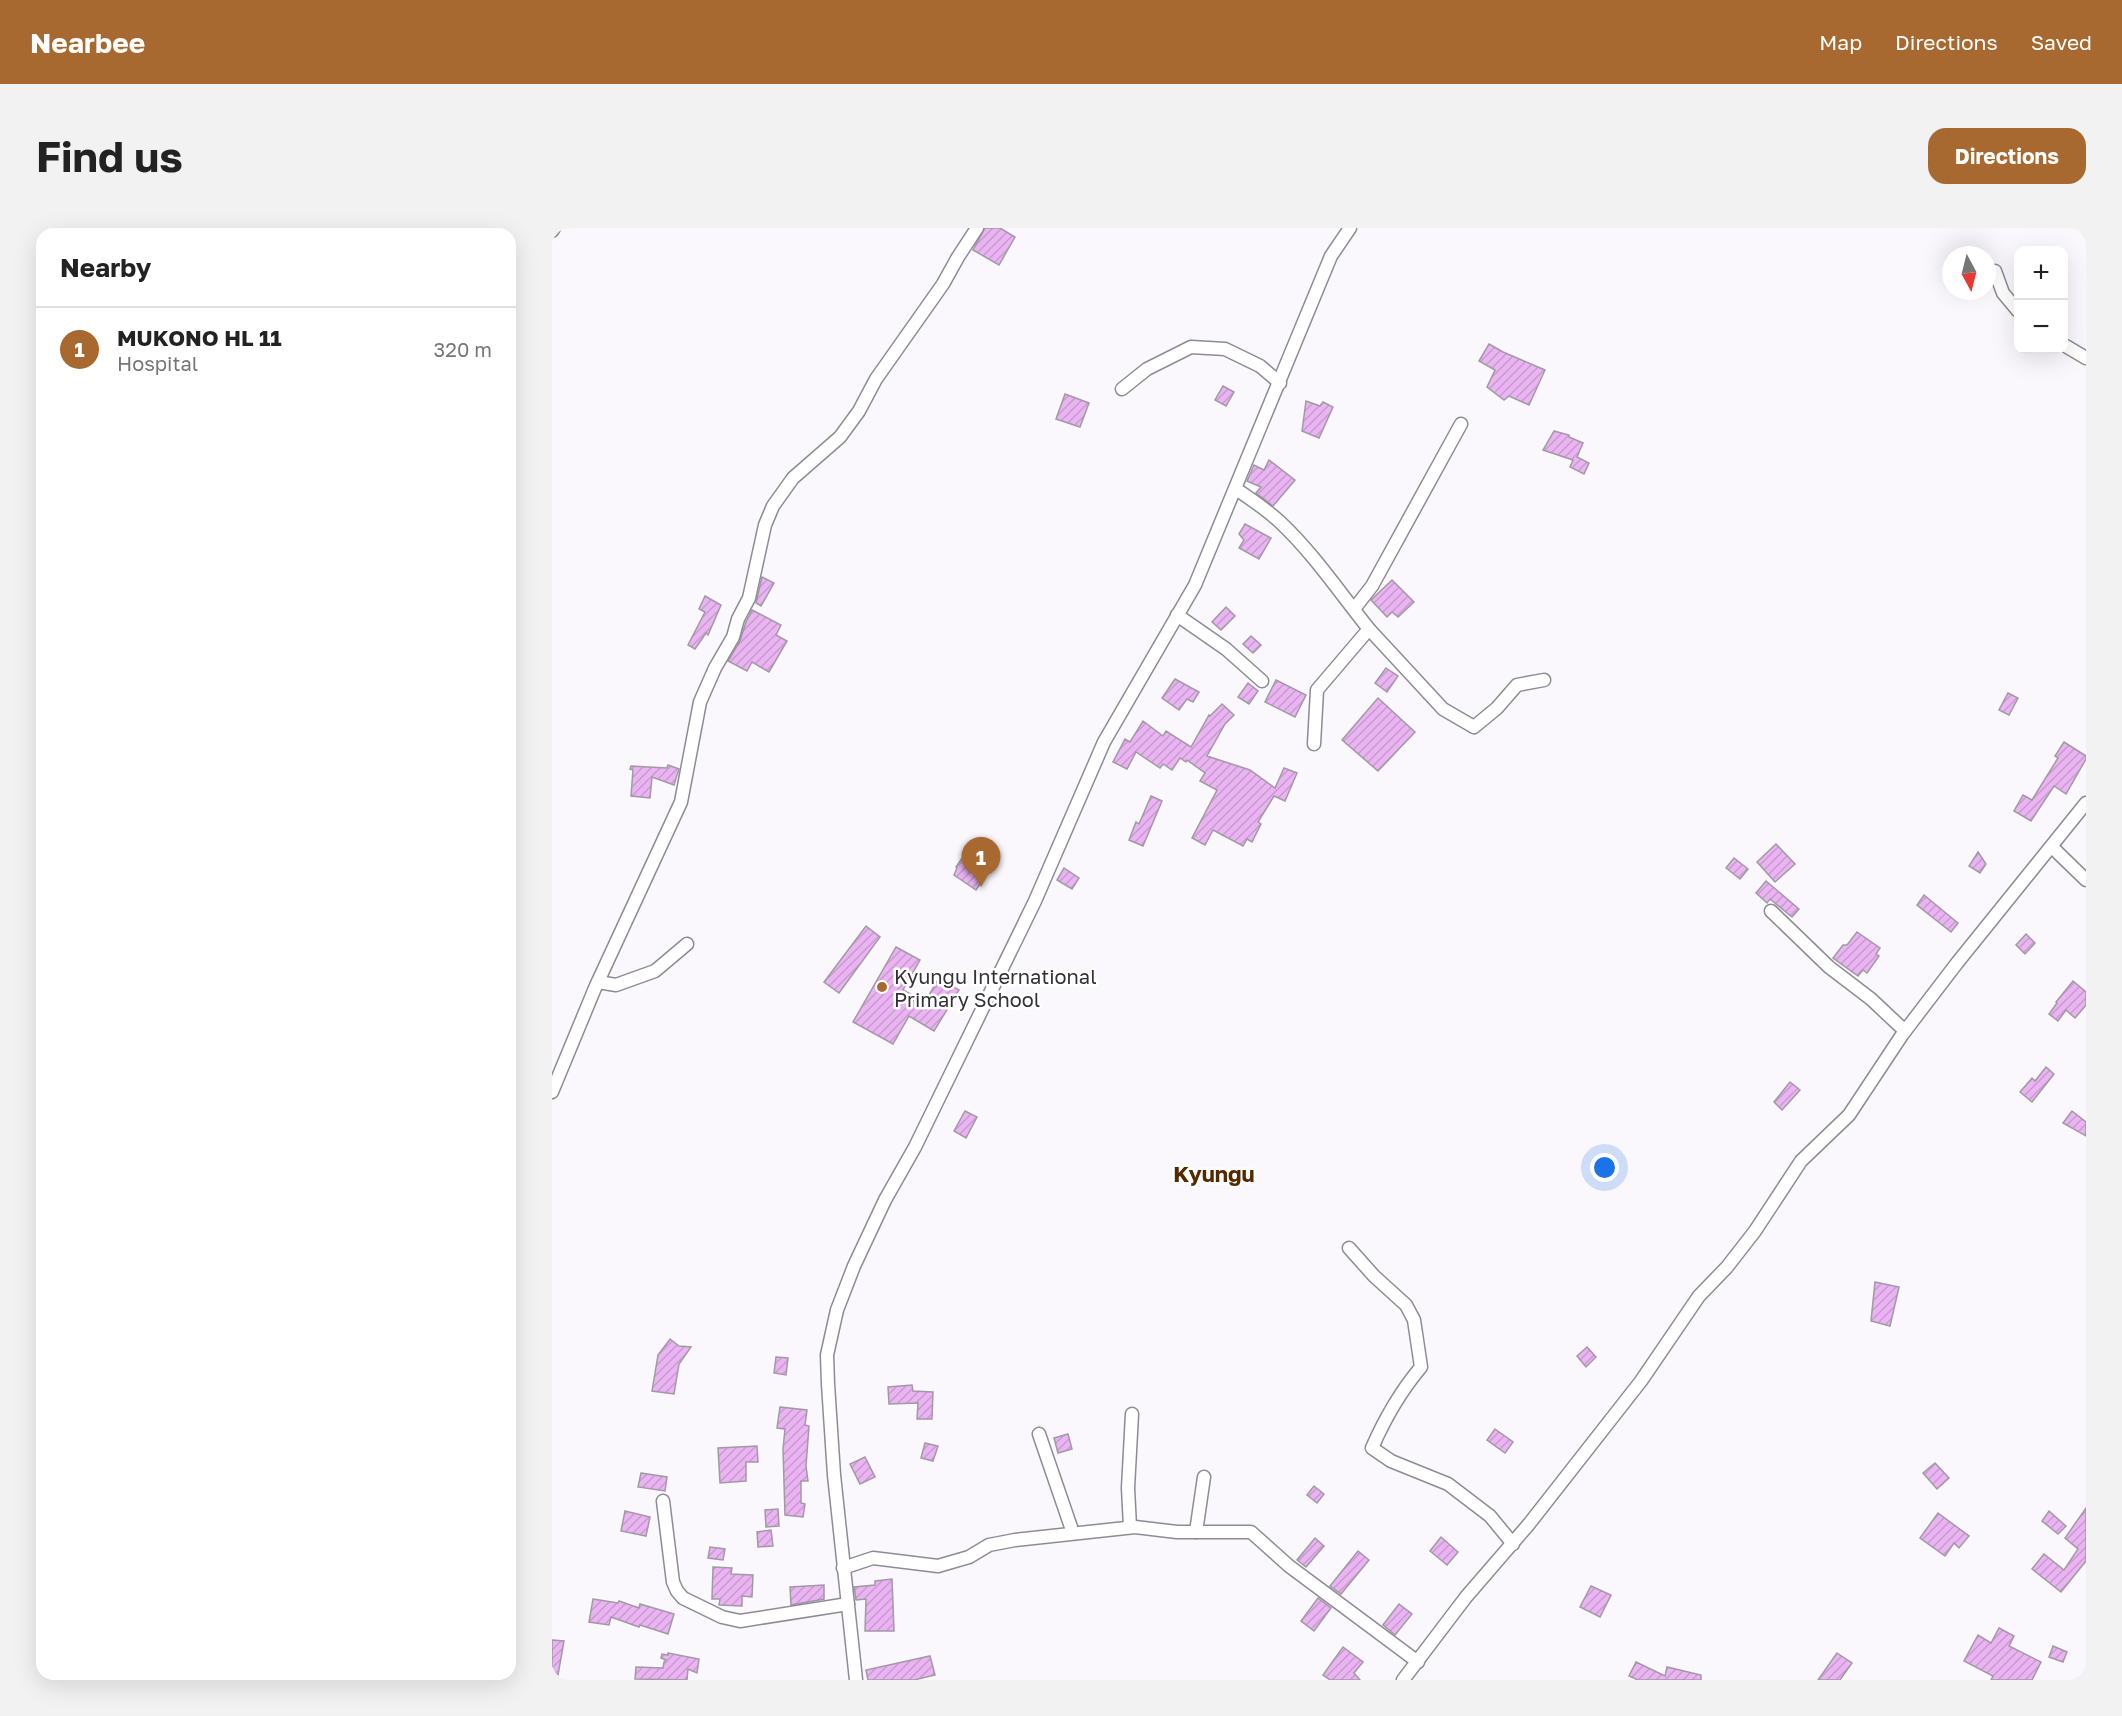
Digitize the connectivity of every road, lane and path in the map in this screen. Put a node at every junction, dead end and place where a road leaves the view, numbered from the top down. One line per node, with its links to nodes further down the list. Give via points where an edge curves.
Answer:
1 (977, 228): 22 (street, via 876,379 859,411 840,436 793,478 773,506 749,598 700,702 681,802)
2 (1350, 228): 7 (street, via 1331,256)
3 (1996, 274): 4 (street, via 2003,292)
4 (2014, 305)
5 (2068, 347): 6 (street)
6 (2086, 358)
7 (1280, 383): 8 (street, via 1260,366 1225,349 1191,347 1147,369); 10 (street)
8 (1122, 388)
9 (1461, 424): 11 (street, via 1372,586)
10 (1236, 489): 11 (street, via 1280,522); 12 (street, via 1195,585)
11 (1354, 609): 13 (street)
12 (1177, 615): 15 (street, via 1226,649); 34 (street, via 1104,742 1035,901 915,1147 885,1200 837,1310 827,1355)
13 (1369, 629): 14 (street, via 1443,709 1474,727 1517,685); 16 (street, via 1317,690)
14 (1544, 680)
15 (1262, 681)
16 (1314, 744)
17 (2086, 804): 18 (street)
18 (2052, 848): 19 (street); 23 (street)
19 (2086, 880)
20 (1771, 911): 23 (street, via 1829,967)
21 (687, 944): 22 (street, via 655,971 616,985)
22 (598, 982): 24 (street)
23 (1905, 1031): 33 (street, via 1849,1115 1802,1161 1755,1231 1699,1296 1641,1381)
24 (552, 1092)
25 (1349, 1248): 33 (street, via 1406,1305 1414,1320 1421,1367 1388,1412 1372,1448 1391,1461 1448,1484 1490,1516)
26 (1132, 1413): 30 (street)
27 (1038, 1434): 32 (street)
28 (1204, 1477): 31 (street)
29 (663, 1501): 35 (street, via 673,1582 684,1598 722,1617 740,1621)
30 (1130, 1527): 31 (street); 32 (street)
31 (1196, 1532): 36 (street, via 1251,1532 1289,1566)
32 (1073, 1533): 34 (street, via 988,1545 969,1557 938,1566 873,1558)
33 (1512, 1544): 36 (street)
34 (843, 1568): 35 (street)
35 (848, 1604): 37 (street)
36 (1418, 1662): 38 (street)
37 (856, 1680)
38 (1403, 1680)

